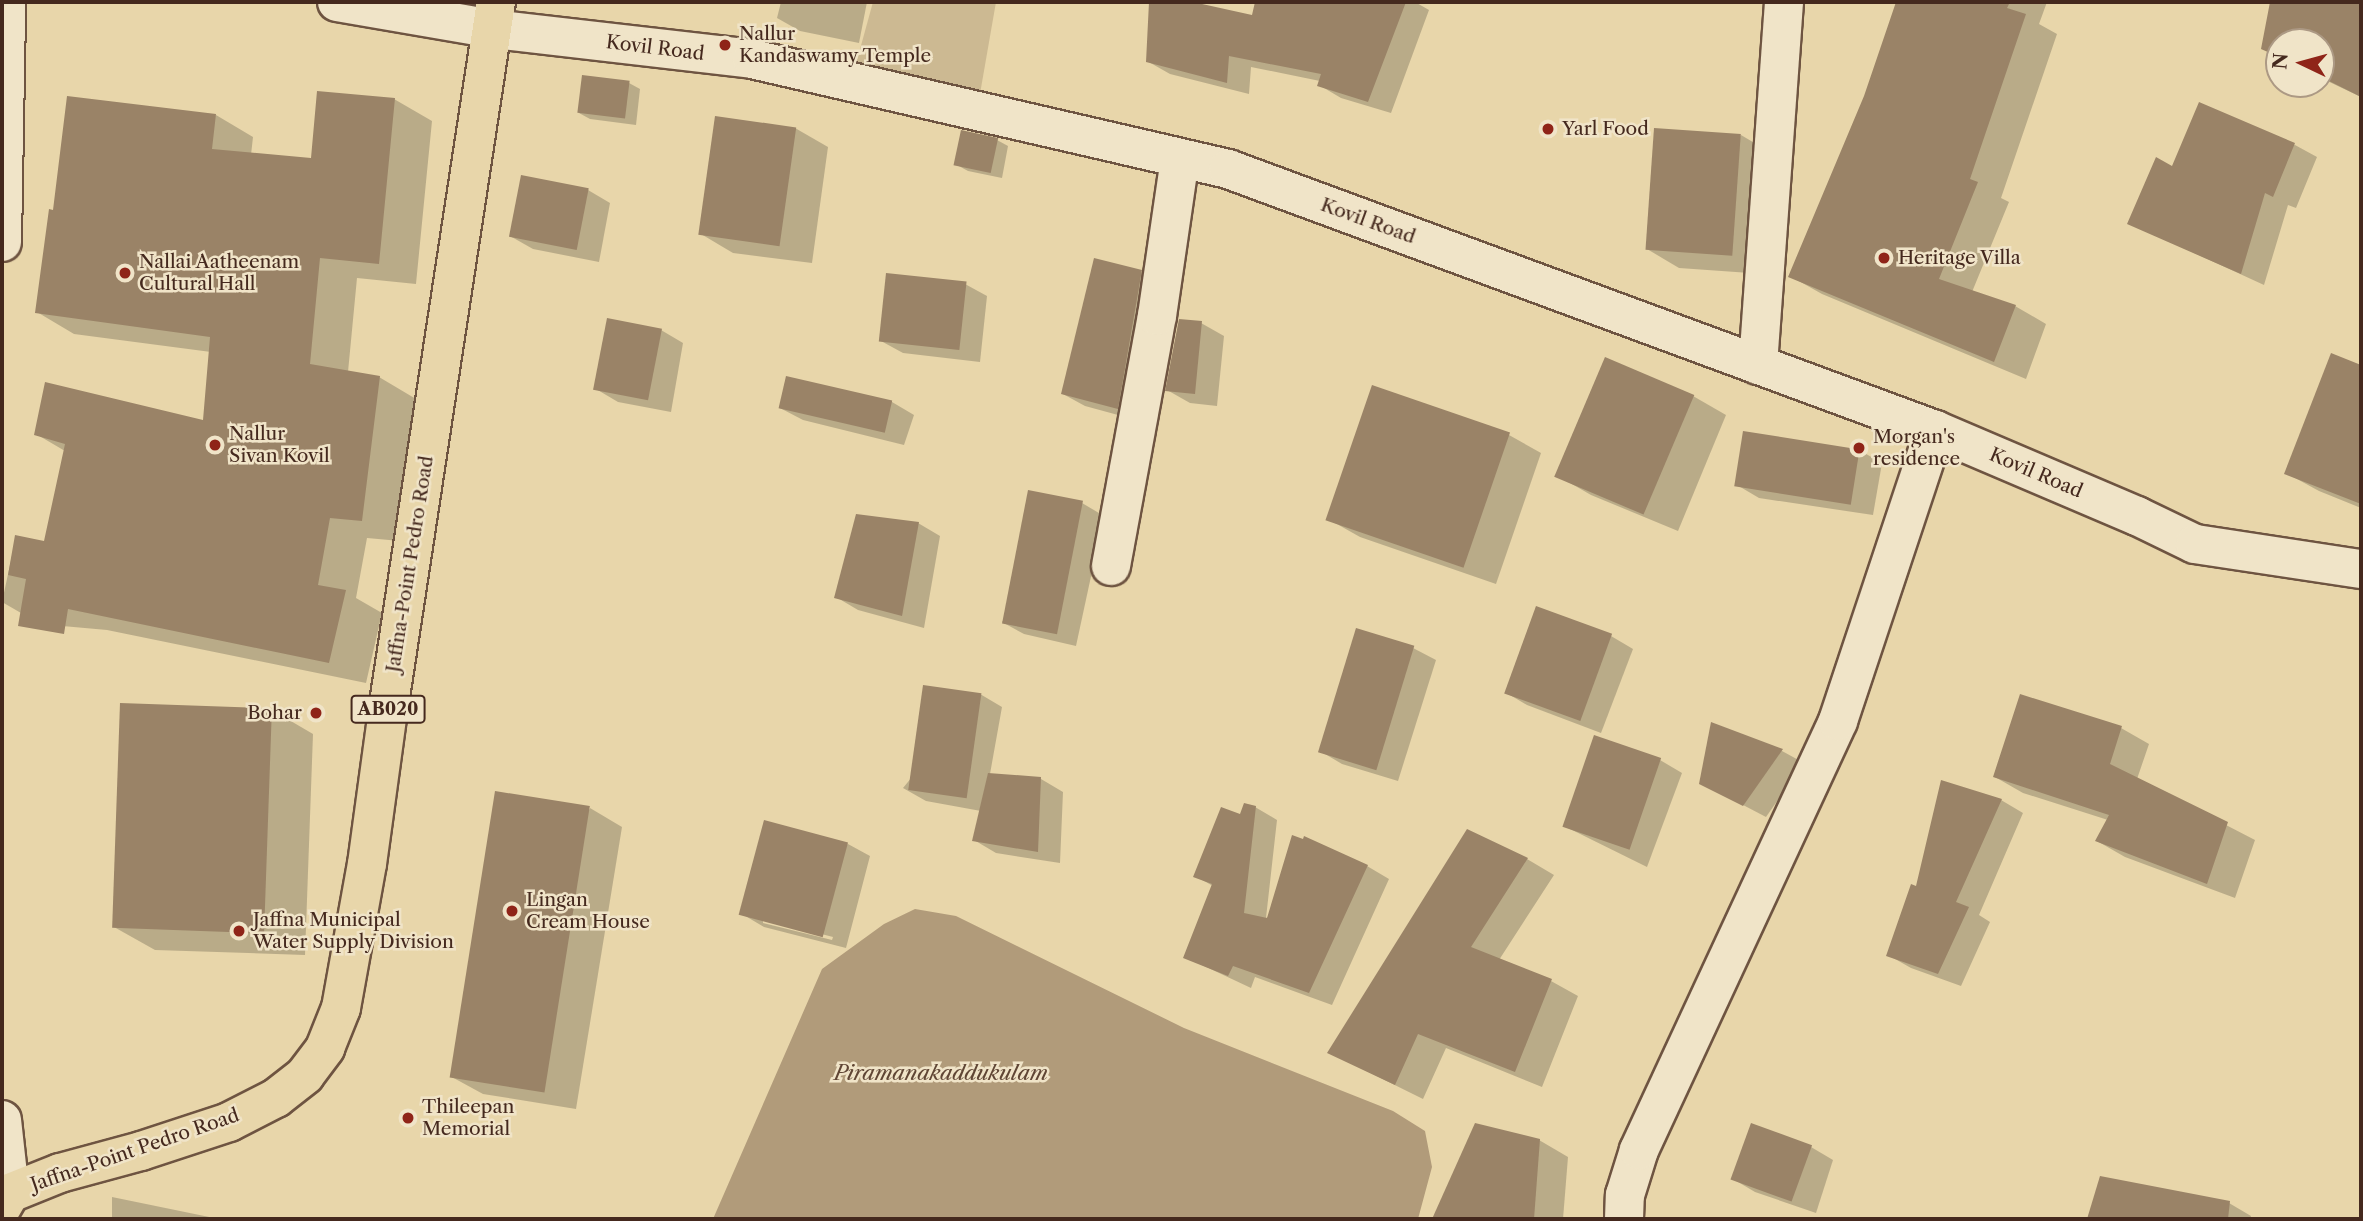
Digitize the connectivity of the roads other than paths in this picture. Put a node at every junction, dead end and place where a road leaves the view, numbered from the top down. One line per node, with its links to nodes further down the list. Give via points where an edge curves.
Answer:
1 (6, 2): 6 (street)
2 (337, 2): 4 (street, Kovil Road)
3 (1784, 2): 7 (street)
4 (495, 15): 5 (street, Kovil Road, via 752,59); 12 (main road, Jaffna-Point Pedro Road / AB020, via 368,864 341,1008 326,1048 305,1074 276,1098 229,1122 60,1172)
5 (1180, 159): 7 (street, Kovil Road, via 1227,169); 9 (street, via 1157,316)
6 (2, 242)
7 (1758, 365): 8 (street, Kovil Road)
8 (1936, 430): 10 (street, Kovil Road, via 2195,544); 13 (street, via 1838,722 1639,1150 1625,1195)
9 (1111, 566)
10 (2361, 569)
11 (2, 1120): 12 (street)
12 (6, 1200)
13 (1624, 1219)

